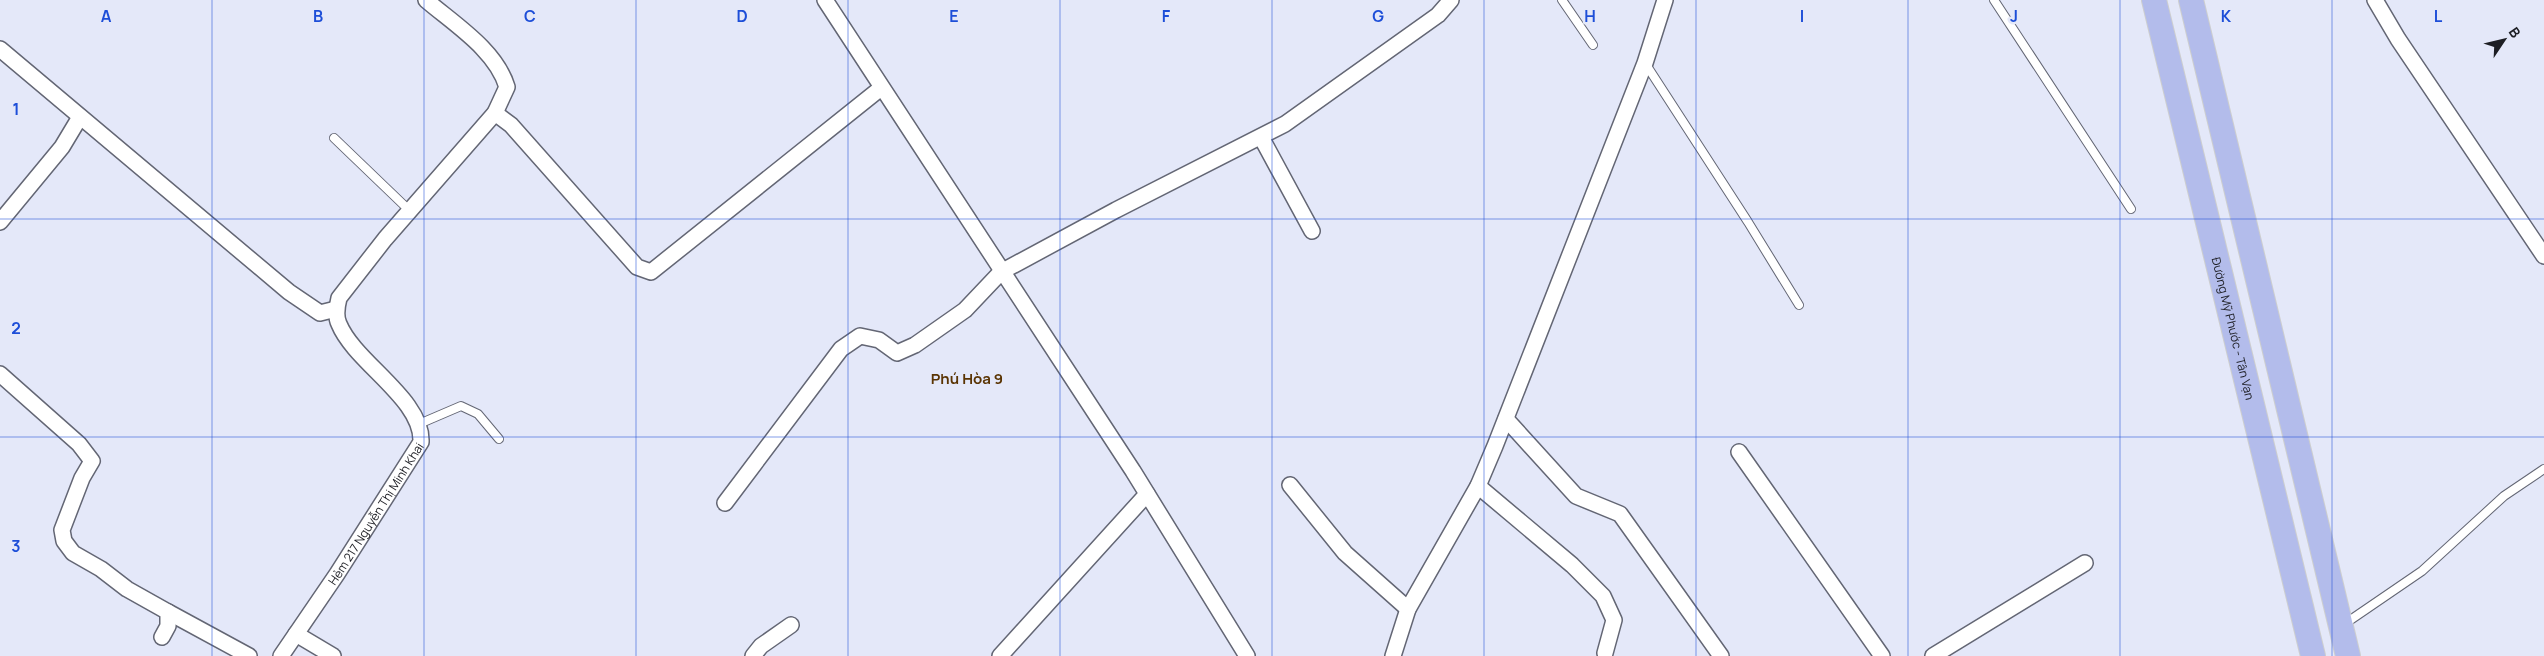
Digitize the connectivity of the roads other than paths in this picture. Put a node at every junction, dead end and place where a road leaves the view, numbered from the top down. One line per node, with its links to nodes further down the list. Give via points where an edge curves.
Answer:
1 (426, 0): 14 (street, via 481,48 502,72 507,87)
2 (825, 0): 13 (street)
3 (1451, 0): 16 (street, via 1438,15 1285,124)
4 (1562, 0): 10 (lane)
5 (1666, 0): 12 (street)
6 (1994, 0): 18 (lane)
7 (2154, 0): 54 (main road, Đường Mỹ Phước - Tân Vạn)
8 (2191, 0): 40 (main road)
9 (2375, 0): 22 (street)
10 (1594, 45)
11 (0, 49): 15 (street)
12 (1645, 64): 24 (lane); 27 (street)
13 (881, 88): 14 (street, via 651,272 637,267 511,125); 23 (street)
14 (495, 113): 19 (street)
15 (80, 117): 20 (street, via 62,146); 25 (street, via 289,292 320,313)
16 (1261, 137): 21 (street); 23 (street)
17 (334, 138): 19 (lane)
18 (2132, 209)
19 (410, 211): 25 (street, via 349,282)
20 (0, 222)
21 (1312, 231)
22 (2544, 256)
23 (1002, 272): 34 (street); 35 (street, via 965,310 915,346 897,354 878,340 860,336 841,349)
24 (1799, 305)
25 (336, 309): 28 (street, Hẻm 217 Nguyễn Thị Minh Khai, via 338,324 356,349)
26 (0, 374): 38 (street, via 79,444 92,461 62,530 64,541 73,553)
27 (1506, 419): 33 (street); 51 (street, via 1576,496 1620,514)
28 (419, 424): 29 (lane, via 461,406 478,414); 41 (street, Hẻm 217 Nguyễn Thị Minh Khai, via 421,442 414,454)
29 (499, 440)
30 (1739, 452): 52 (street)
31 (2544, 470): 40 (lane, via 2504,496 2422,571)
32 (1290, 485): 37 (street, via 1345,553)
33 (1478, 486): 37 (street); 43 (street, via 1572,565 1603,596 1614,620)
34 (1147, 494): 44 (street); 49 (street)
35 (725, 503)
36 (2085, 563): 53 (street)
37 (1408, 609): 50 (street)
38 (168, 612): 42 (street, via 168,626); 45 (street)
39 (791, 625): 48 (street, via 760,646)
40 (2341, 626): 55 (main road)
41 (296, 634): 46 (street, Hẻm 217 Nguyễn Thị Minh Khai); 47 (street)
42 (162, 637)
43 (1605, 653)
44 (1003, 655)
45 (249, 656)
46 (280, 656)
47 (333, 656)
48 (753, 656)
49 (1247, 656)
50 (1393, 656)
51 (1722, 656)
52 (1882, 656)
53 (1933, 656)
54 (2313, 656)
55 (2348, 656)

